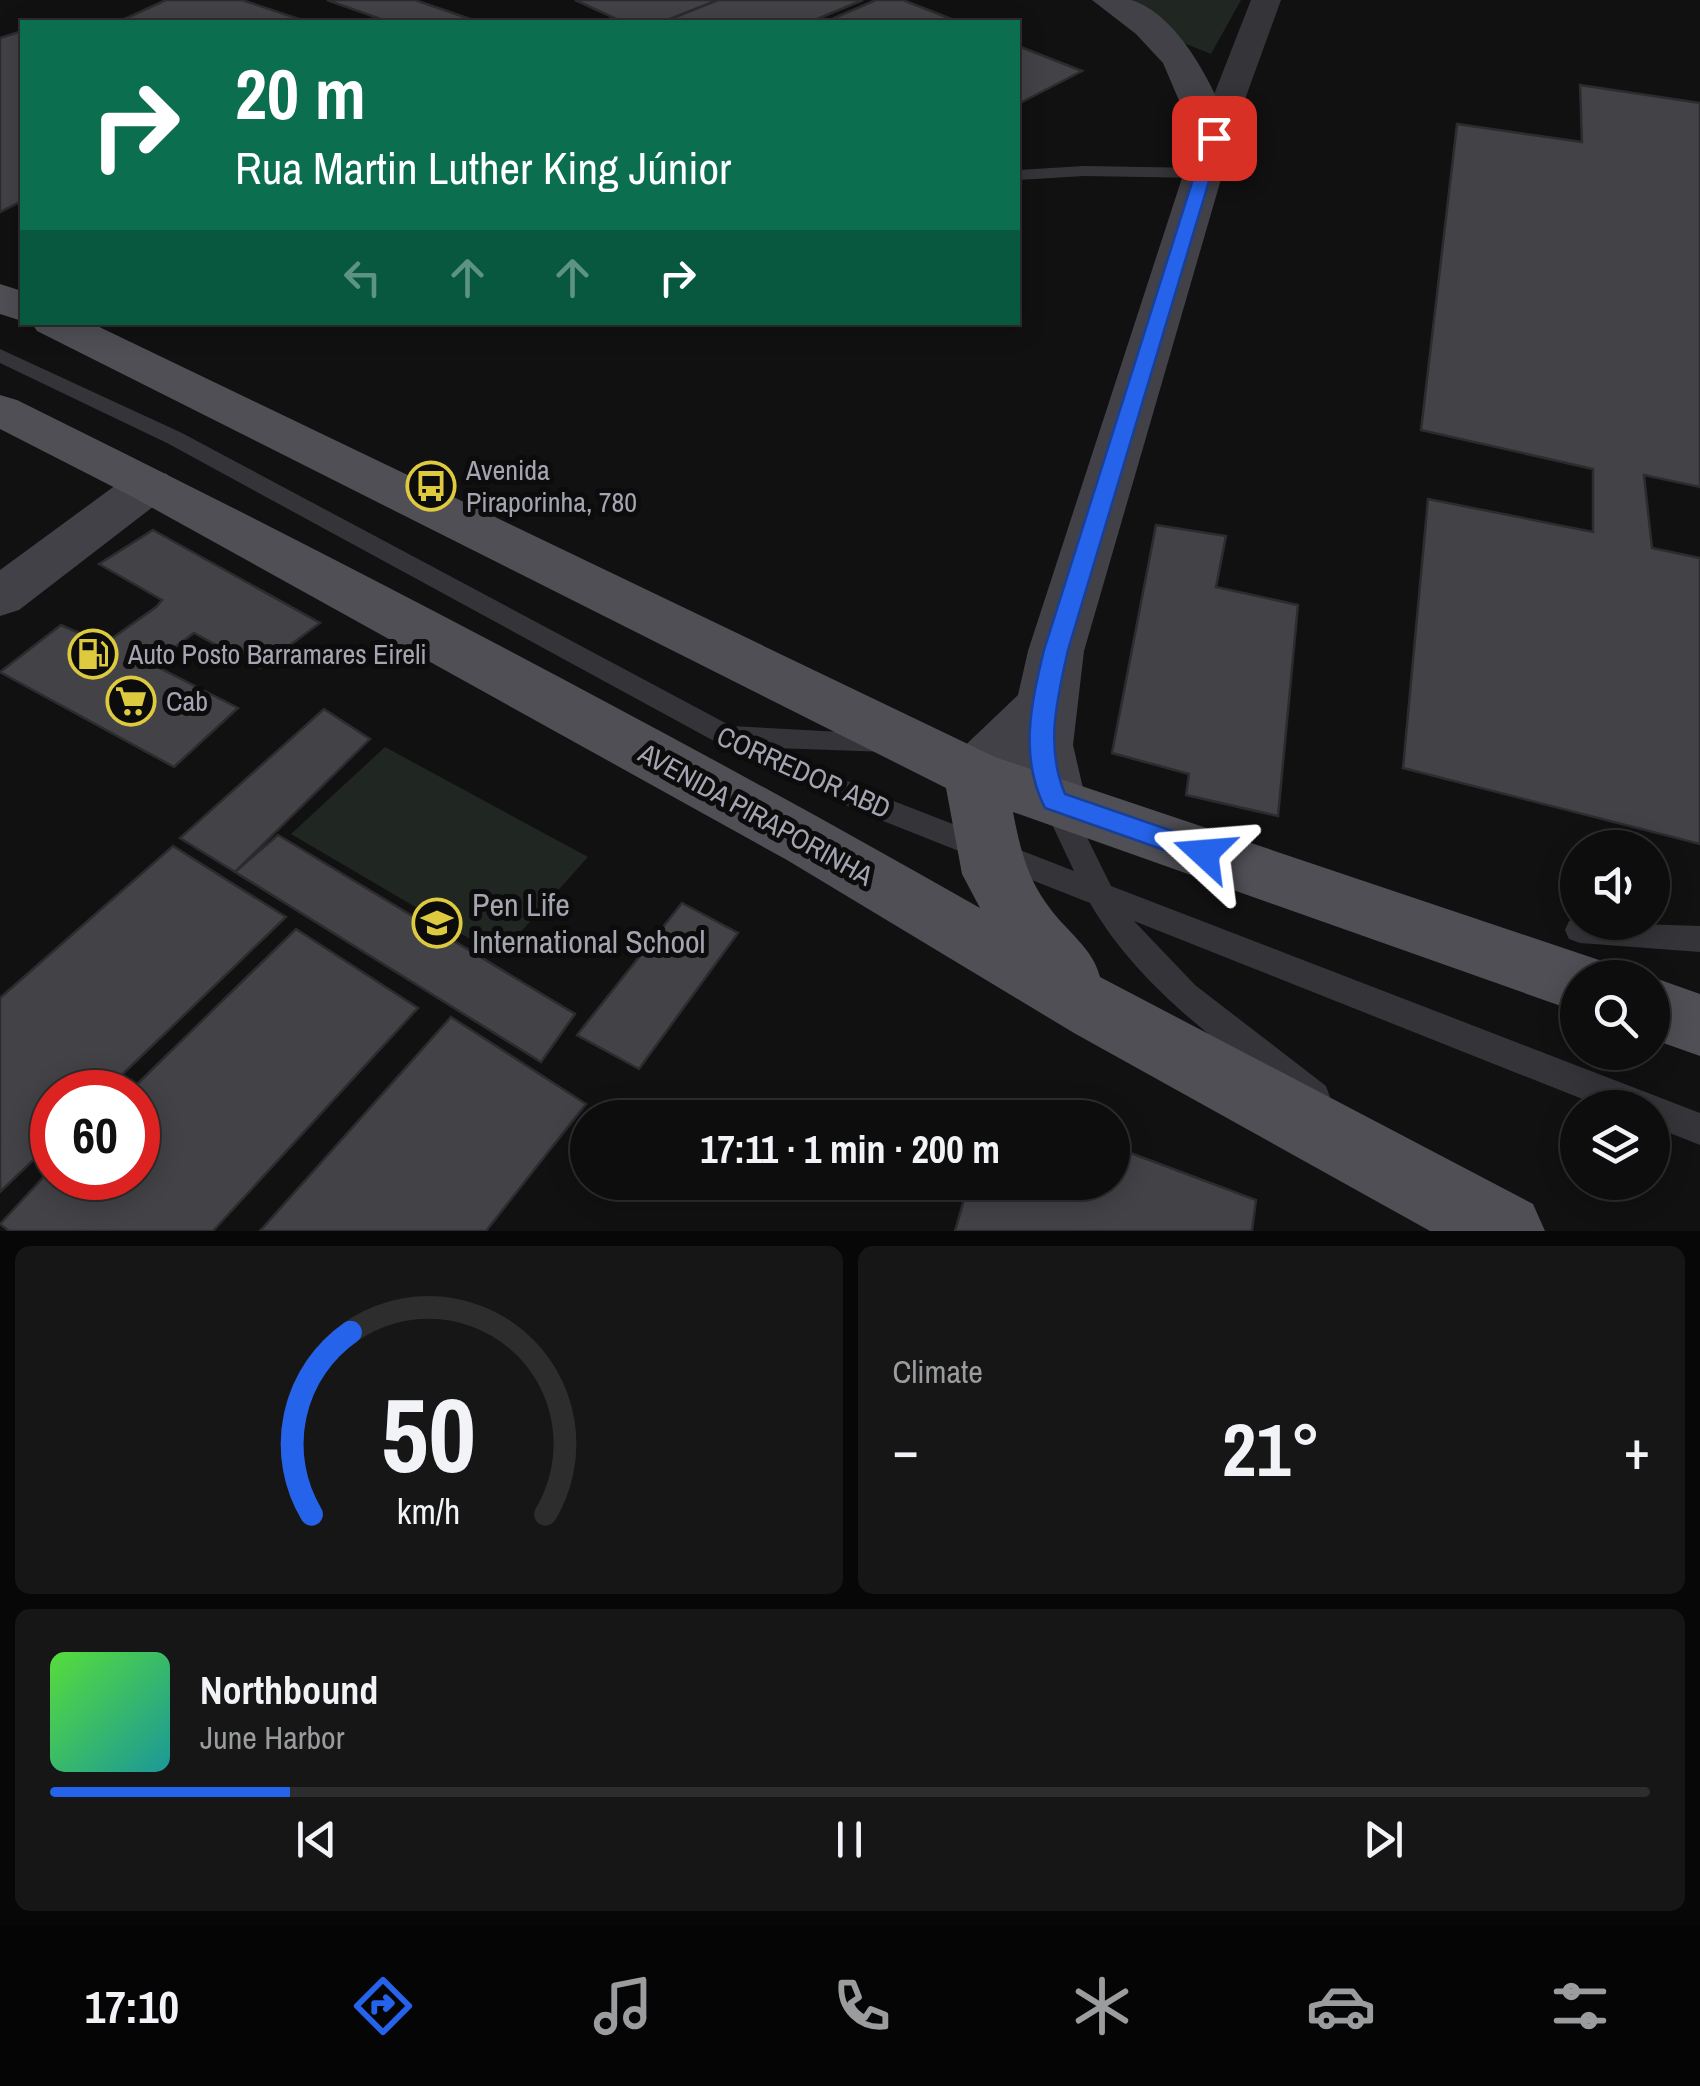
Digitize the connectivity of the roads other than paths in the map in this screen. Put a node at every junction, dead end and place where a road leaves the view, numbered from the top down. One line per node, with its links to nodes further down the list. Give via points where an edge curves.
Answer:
1 (1108, 0): 3 (street, via 1165,41 1190,73)
2 (1266, 0): 3 (street)
3 (1208, 156): 4 (lane); 10 (street)
4 (1020, 175)
5 (59, 325): 12 (main road)
6 (0, 355): 11 (lane, CORREDOR ABD, via 154,425)
7 (0, 410): 8 (main road, AVENIDA PIRAPORINHA)
8 (150, 485): 9 (street); 19 (main road, AVENIDA PIRAPORINHA, via 894,889)
9 (0, 598)
10 (1043, 706): 13 (street); 14 (street, via 1042,768)
11 (722, 736): 12 (lane); 15 (lane, CORREDOR ABD)
12 (912, 744): 13 (main road)
13 (974, 774): 14 (main road); 15 (main road)
14 (1054, 801): 16 (lane); 18 (main road)
15 (989, 850): 16 (lane, CORREDOR ABD); 19 (main road, via 1007,900)
16 (1100, 894): 22 (lane, CORREDOR ABD); 25 (lane, via 1138,948 1172,981)
17 (1700, 939): 18 (lane)
18 (1579, 956)
19 (1098, 1011): 25 (main road, AVENIDA PIRAPORINHA)
20 (1670, 1014): 21 (main road)
21 (1700, 1025)
22 (1600, 1090)
23 (1670, 1117): 24 (lane)
24 (1700, 1129)
25 (1427, 1188): 26 (main road, AVENIDA PIRAPORINHA)
26 (1506, 1231)

